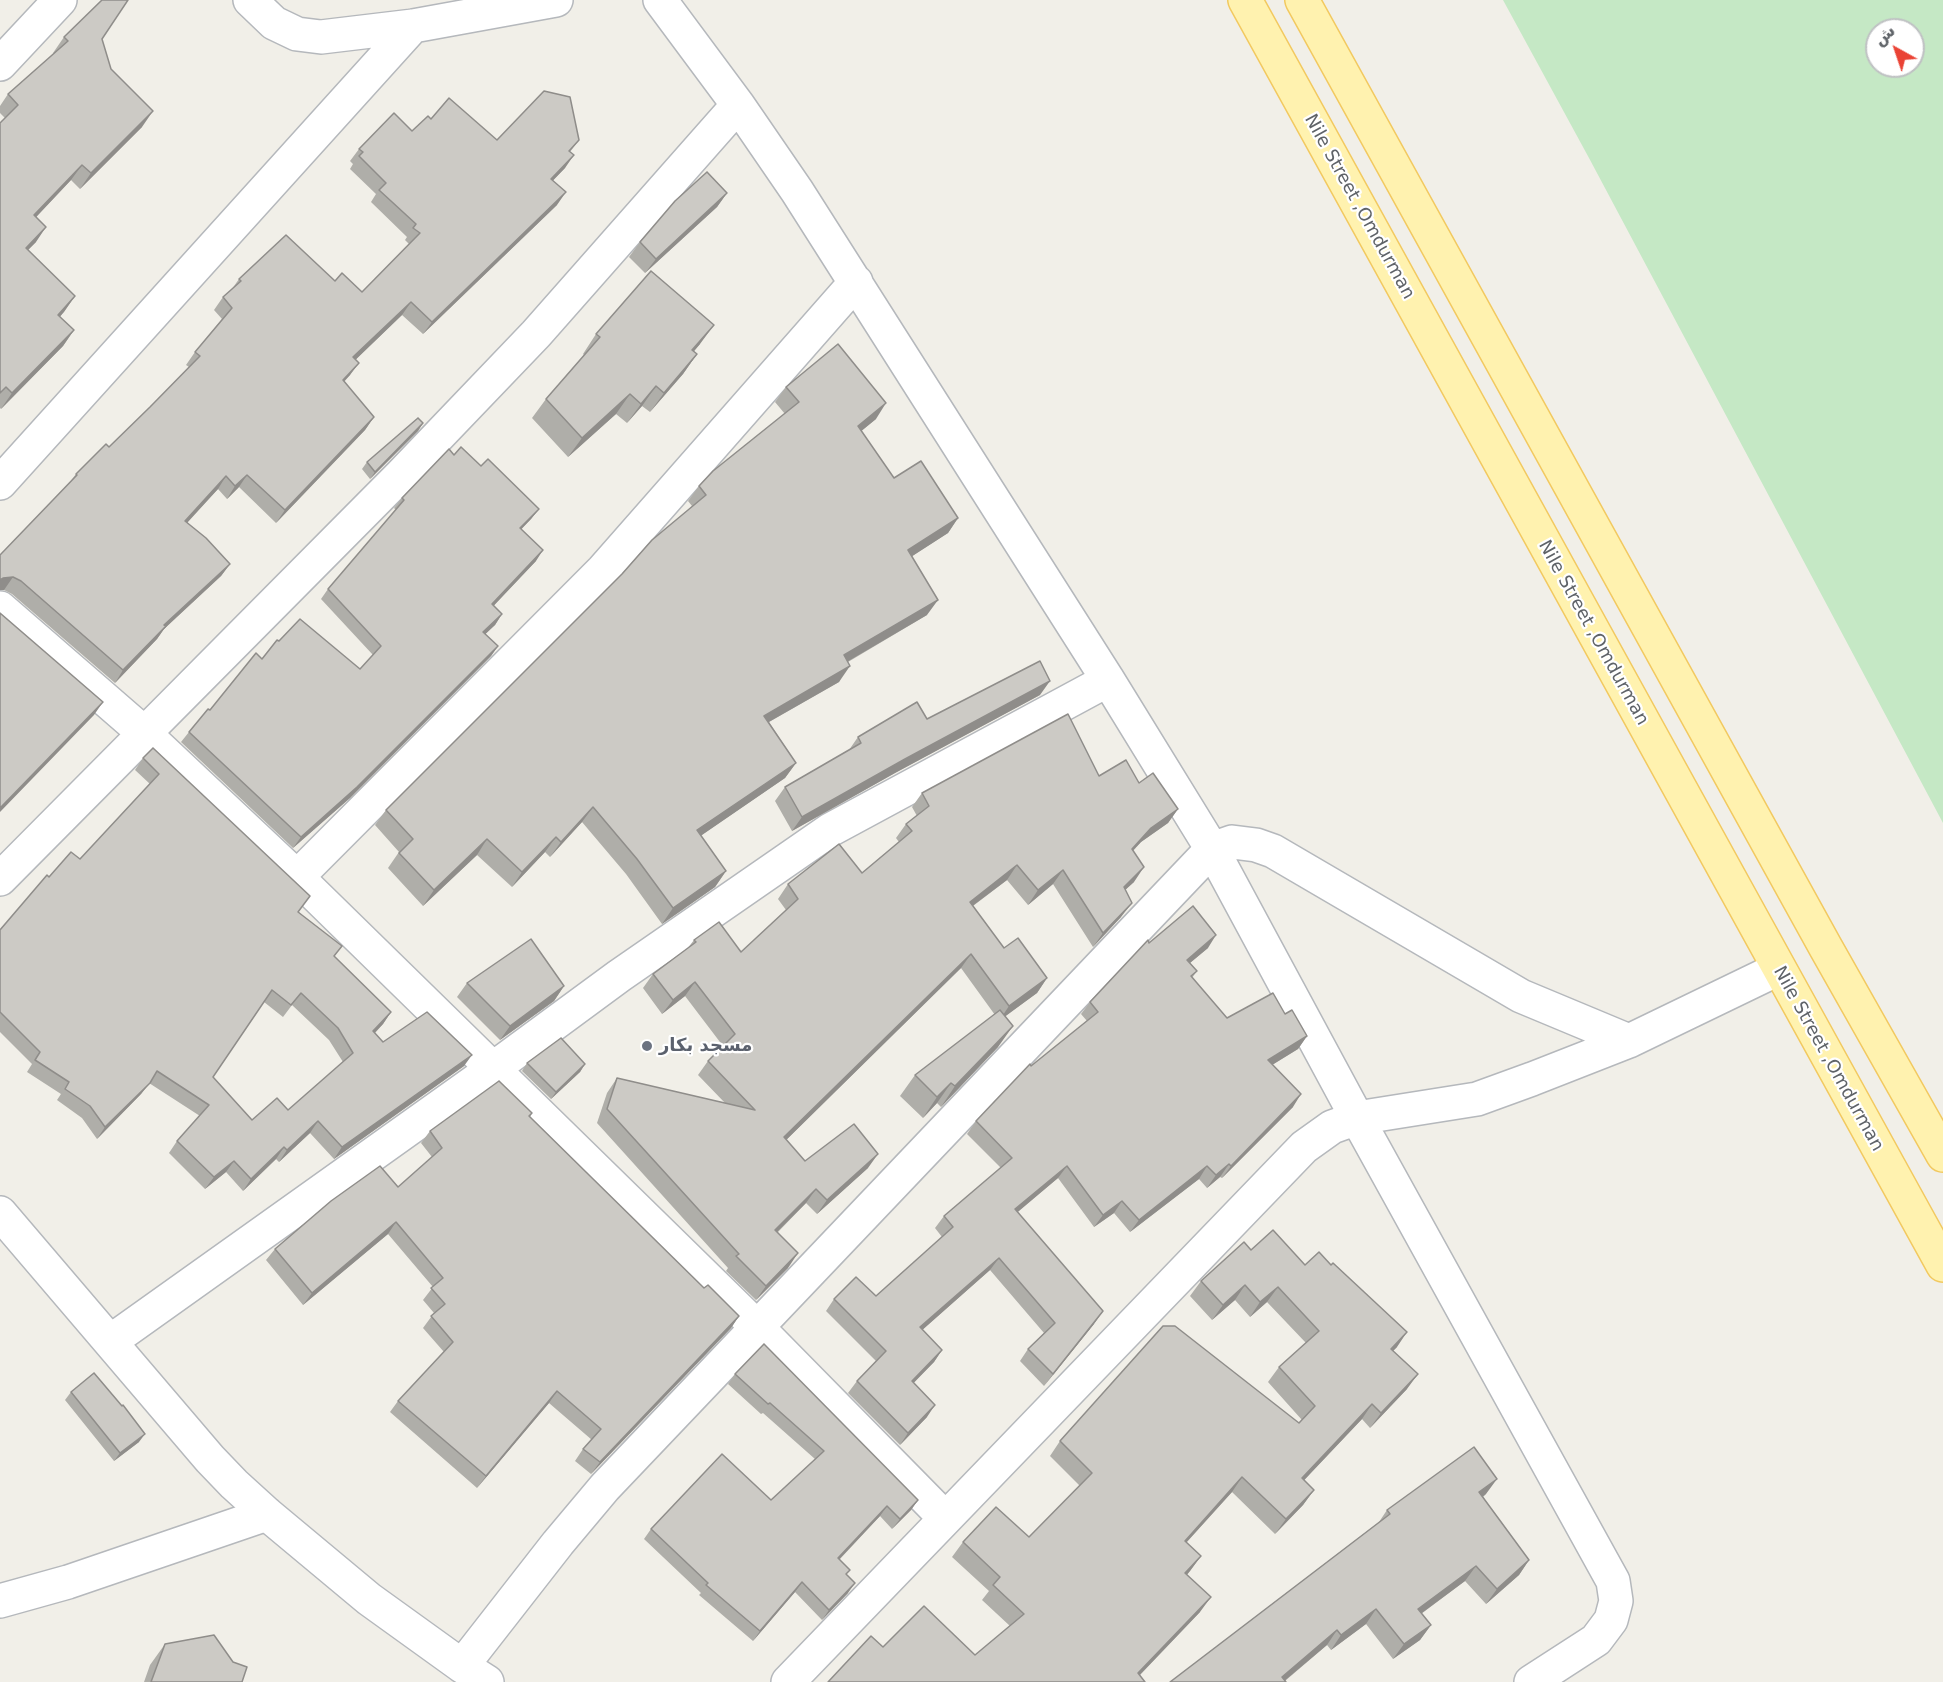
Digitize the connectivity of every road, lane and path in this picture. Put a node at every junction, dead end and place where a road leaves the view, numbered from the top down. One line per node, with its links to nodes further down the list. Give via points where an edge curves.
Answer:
1 (60, 0): 8 (street)
2 (250, 0): 7 (street, via 274,23 297,34 321,37)
3 (556, 0): 7 (street)
4 (660, 0): 9 (street)
5 (1245, 0): 18 (main road, Nile Street ,Omdurman)
6 (1302, 0): 22 (main road)
7 (413, 26): 11 (street)
8 (0, 64)
9 (738, 105): 10 (street); 14 (street, via 520,350 393,484)
10 (855, 282): 13 (street); 16 (street, via 603,570)
11 (0, 483)
12 (0, 608): 14 (street)
13 (1108, 680): 15 (street); 20 (street, via 830,830)
14 (144, 733): 16 (street); 17 (street)
15 (1212, 849): 19 (street, via 1232,842 1273,851 1521,996); 21 (street); 25 (street)
16 (297, 877): 20 (street)
17 (0, 879)
18 (1778, 969): 19 (street); 24 (main road, Nile Street ,Omdurman)
19 (1629, 1041): 21 (street, via 1477,1099)
20 (494, 1068): 25 (street); 26 (street)
21 (1357, 1118): 28 (street, via 1332,1127 1304,1147); 32 (street, via 1613,1581 1616,1601 1611,1620 1596,1640)
22 (1943, 1155)
23 (0, 1213): 26 (street)
24 (1943, 1265)
25 (757, 1327): 28 (street); 30 (street, via 605,1487 558,1543)
26 (111, 1341): 27 (street, via 210,1459)
27 (267, 1515): 29 (street, via 69,1582); 30 (street, via 369,1599)
28 (945, 1518): 31 (street)
29 (0, 1601)
30 (475, 1674)
31 (788, 1682)
32 (1531, 1682)

